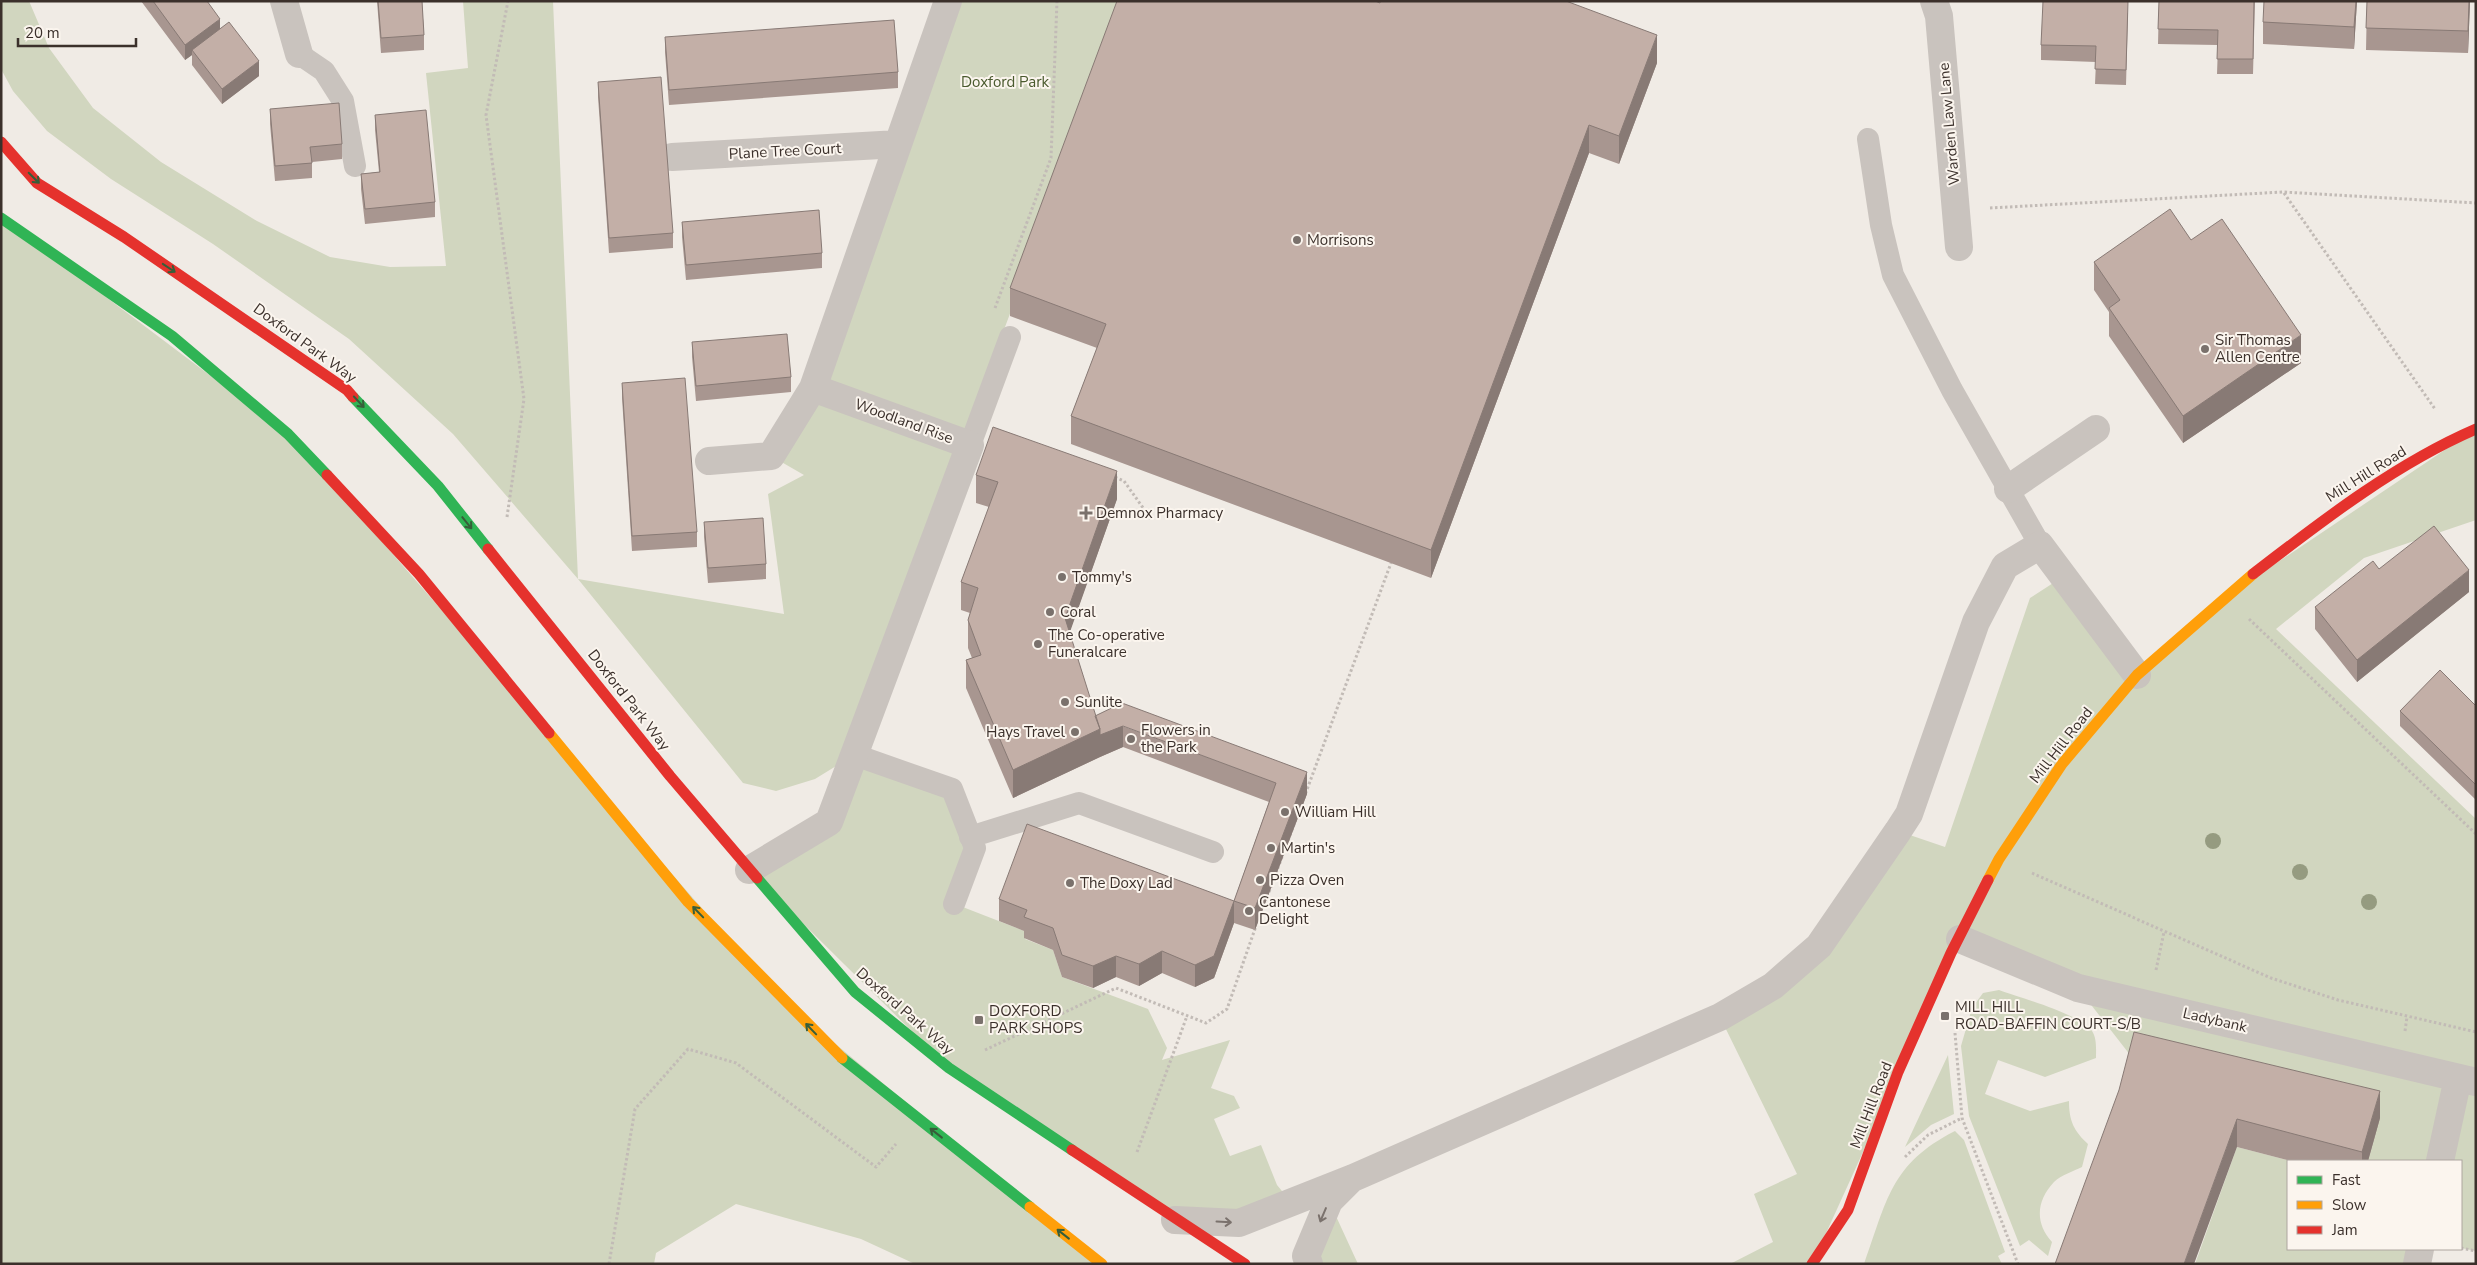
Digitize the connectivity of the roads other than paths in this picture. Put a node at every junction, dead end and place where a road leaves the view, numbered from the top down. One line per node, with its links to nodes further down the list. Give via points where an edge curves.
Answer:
1 (284, 1): 4 (street)
2 (948, 1): 7 (street)
3 (1934, 1): 11 (street, Warden Law Lane, via 1939,16)
4 (299, 54): 9 (lane, via 324,71 343,101)
5 (1868, 139): 18 (lane, via 1881,225 1893,275)
6 (1, 142): 24 (main road, Doxford Park Way, one-way to 24, via 38,183 124,237 347,390 438,486)
7 (898, 144): 8 (street, Plane Tree Court); 13 (street)
8 (672, 157)
9 (355, 166)
10 (1, 218): 34 (main road, one-way to 10, via 831,1049 688,902 419,574 288,434 172,336)
11 (1960, 247)
12 (1010, 337): 16 (lane)
13 (813, 388): 16 (street, Woodland Rise); 17 (street, via 771,456)
14 (2096, 429): 18 (street)
15 (2476, 429): 20 (main road, Mill Hill Road, via 2455,438 2342,505 2226,597)
16 (970, 445): 21 (street, Woodland Rise)
17 (709, 461)
18 (2008, 489): 19 (lane)
19 (2040, 545): 20 (street); 29 (street, via 2004,566 1976,622 1909,814 1819,946 1773,986 1720,1018)
20 (2137, 675): 26 (main road, Mill Hill Road, via 2062,764 1999,858)
21 (855, 755): 22 (lane, via 952,789); 24 (street, Woodland Rise, via 829,822)
22 (970, 837): 23 (lane, via 1079,803); 25 (lane, via 975,848)
23 (1213, 852)
24 (749, 870): 30 (main road, Doxford Park Way, via 855,992 949,1068)
25 (954, 904)
26 (1960, 939): 27 (street, Ladybank, via 2078,988); 31 (main road, Mill Hill Road, via 1898,1072)
27 (2467, 1080): 28 (street)
28 (2440, 1160)
29 (1353, 1178): 30 (street, one-way to 29, via 1239,1223); 36 (street, one-way to 36, via 1329,1201 1306,1256)
30 (1175, 1220): 35 (main road, Doxford Park Way)
31 (1843, 1220): 33 (main road, Mill Hill Road); 37 (main road, Mill Hill Road)
32 (2420, 1250): 38 (street)
33 (1833, 1255)
34 (1102, 1264)
35 (1245, 1264)
36 (1309, 1264)
37 (1812, 1264)
38 (2417, 1264)

